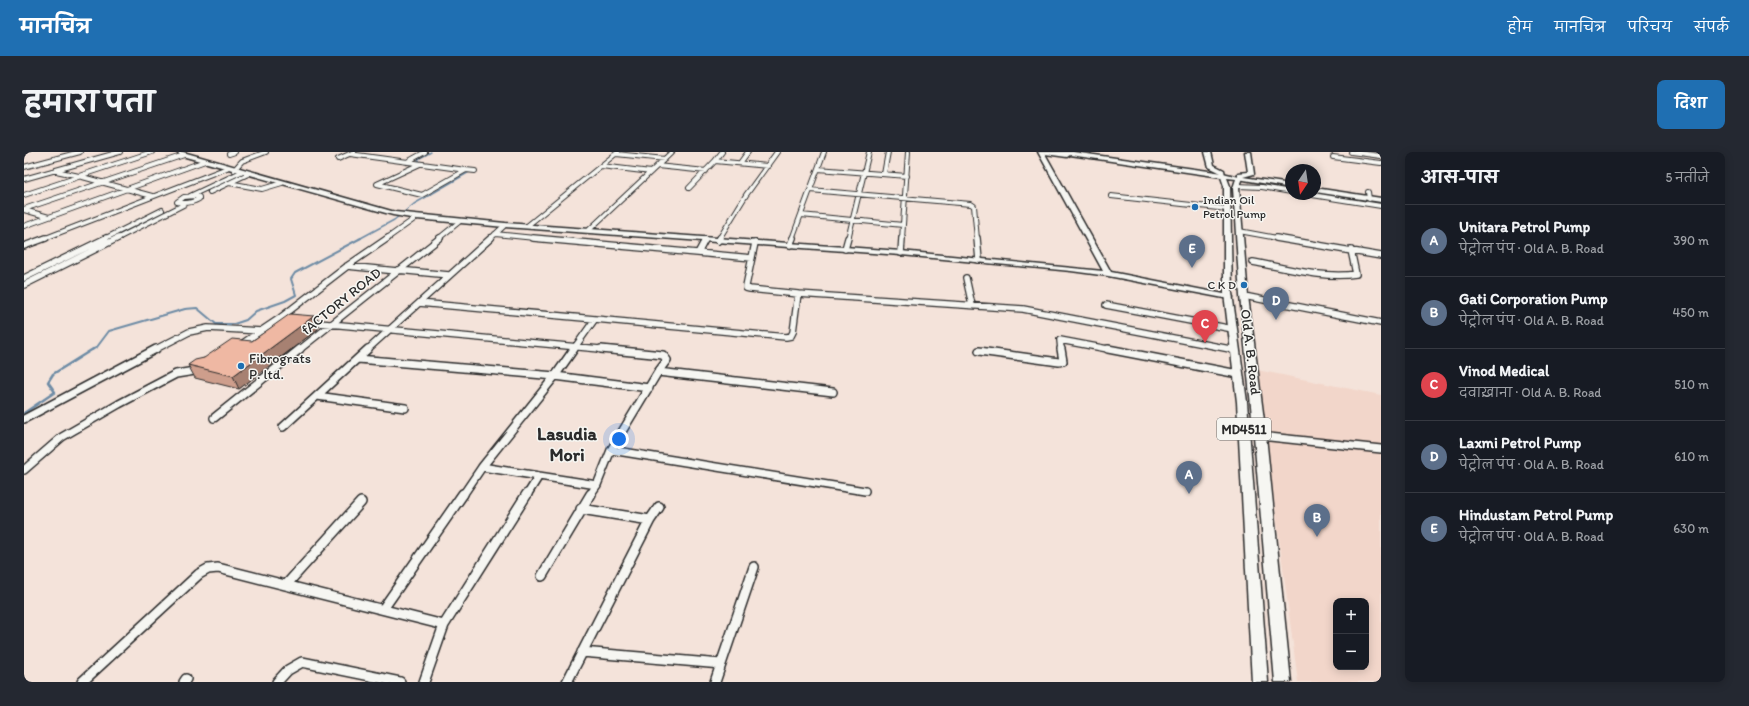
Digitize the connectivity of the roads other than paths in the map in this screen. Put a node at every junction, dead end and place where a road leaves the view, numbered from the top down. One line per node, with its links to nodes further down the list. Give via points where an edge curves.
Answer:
1 (80, 152): 36 (street)
2 (120, 152): 45 (street)
3 (152, 152): 52 (street)
4 (235, 152): 24 (street)
5 (266, 152): 46 (street, via 242,161)
6 (425, 152): 32 (street)
7 (672, 152): 28 (street)
8 (722, 152): 30 (street)
9 (748, 152): 33 (street)
10 (777, 152): 39 (street)
11 (824, 152): 44 (street)
12 (869, 152): 49 (street)
13 (888, 152): 51 (street)
14 (908, 152): 53 (street)
15 (1041, 152): 110 (street)
16 (1045, 152): 54 (main road)
17 (1061, 152): 54 (main road)
18 (1208, 152): 54 (street, via 1212,166 1222,171)
19 (1248, 152): 56 (street, via 1251,174)
20 (1351, 152): 25 (street)
21 (353, 153): 27 (street); 32 (street)
22 (617, 153): 28 (street); 37 (street)
23 (182, 154): 29 (street); 58 (street)
24 (229, 154)
25 (1381, 156)
26 (1333, 157): 34 (street)
27 (338, 159)
28 (665, 159): 38 (street)
29 (205, 161): 43 (street); 63 (street)
30 (715, 161): 33 (street); 47 (street)
31 (24, 162): 36 (street)
32 (407, 162): 35 (street)
33 (740, 163): 39 (street)
34 (1381, 163)
35 (420, 164): 35 (street, via 471,171 422,195 377,184)
36 (33, 165): 40 (street); 41 (street)
37 (601, 166): 48 (street); 91 (street)
38 (657, 166): 47 (street); 48 (street)
39 (768, 166): 96 (street, via 746,195)
40 (24, 167)
41 (40, 167)
42 (47, 168): 45 (street)
43 (228, 168): 46 (street); 70 (street)
44 (818, 169): 49 (street); 64 (street)
45 (53, 170): 52 (street); 55 (street)
46 (237, 171): 50 (street); 71 (street)
47 (706, 171): 61 (street)
48 (651, 172): 92 (street)
49 (863, 172): 51 (street); 69 (street)
50 (248, 174): 59 (street); 60 (street)
51 (884, 174): 53 (street)
52 (80, 176): 58 (street); 68 (street)
53 (907, 176): 75 (street)
54 (1223, 176): 56 (main road); 81 (main road, Old A. B. Road / MD4511, via 1227,186)
55 (24, 178)
56 (1239, 179): 57 (street, via 1268,177); 62 (street); 93 (main road, Old A. B. Road / MD4511)
57 (1285, 181)
58 (105, 182): 63 (street); 82 (street)
59 (229, 183): 60 (street, via 262,189); 74 (street)
60 (282, 183): 85 (street, via 395,214)
61 (690, 188)
62 (1285, 188)
63 (127, 189): 70 (street); 84 (street)
64 (810, 190): 69 (street); 83 (street)
65 (1321, 192): 76 (street)
66 (1321, 192): 77 (street)
67 (1368, 192): 76 (street)
68 (24, 194)
69 (859, 194): 75 (street); 86 (street)
70 (152, 196): 99 (street)
71 (190, 196): 74 (street); 78 (street, via 179,199 176,201)
72 (1111, 196): 81 (street)
73 (1321, 196): 80 (street)
74 (199, 197): 79 (street, via 200,199)
75 (906, 198): 89 (street); 106 (street, via 974,206)
76 (1369, 199): 77 (street)
77 (1381, 202)
78 (178, 203): 79 (street); 112 (street)
79 (187, 203): 114 (street)
80 (1381, 206)
81 (1227, 208): 117 (main road, Old A. B. Road / MD4511)
82 (24, 209): 84 (street)
83 (801, 215): 86 (street); 98 (street)
84 (49, 217): 90 (street)
85 (417, 217): 87 (street); 108 (street)
86 (852, 220): 89 (street); 100 (street)
87 (459, 222): 88 (street); 109 (street, fACTORY ROAD)
88 (505, 225): 91 (street); 94 (street)
89 (903, 225): 103 (street)
90 (24, 226)
91 (527, 226): 92 (street)
92 (589, 230): 95 (street)
93 (1239, 231): 101 (street); 116 (main road, Old A. B. Road / MD4511)
94 (495, 234): 102 (street); 111 (street)
95 (705, 240): 96 (street); 102 (street)
96 (718, 241): 97 (street)
97 (755, 243): 98 (street); 105 (street)
98 (790, 245): 100 (street)
99 (24, 246)
100 (845, 249): 103 (street)
101 (1351, 250): 104 (street); 107 (street, via 1356,274 1353,275)
102 (698, 253): 105 (street)
103 (900, 253): 106 (street)
104 (1381, 256)
105 (752, 258): 115 (street, via 746,288)
106 (979, 260): 110 (street)
107 (1253, 262)
108 (347, 266): 109 (street); 121 (street)
109 (398, 270): 111 (street); 124 (street, fACTORY ROAD)
110 (1108, 274): 117 (street)
111 (449, 275): 118 (street)
112 (24, 278)
113 (966, 278): 119 (street)
114 (24, 285)
115 (798, 294): 119 (street); 122 (street, via 791,336)
116 (1244, 296): 123 (street); 144 (main road, Old A. B. Road / MD4511)
117 (1229, 297): 125 (main road, Old A. B. Road / MD4511)
118 (419, 303): 122 (street); 126 (street)
119 (972, 305): 129 (street, via 1041,312)
120 (1106, 305): 125 (street)
121 (280, 318): 124 (street); 127 (street)
122 (595, 319): 128 (street)
123 (1381, 323)
124 (330, 324): 126 (street); 141 (street, fACTORY ROAD)
125 (1233, 329): 129 (main road, Old A. B. Road / MD4511)
126 (390, 330): 128 (street); 132 (street)
127 (261, 331): 130 (street); 142 (street, via 208,328 194,331)
128 (574, 347): 134 (street, via 664,356 667,360); 136 (street)
129 (1236, 350): 135 (main road, Old A. B. Road / MD4511)
130 (231, 351)
131 (979, 351): 135 (street, via 1058,362 1063,361 1060,340)
132 (358, 358): 136 (street); 139 (street)
133 (207, 367): 148 (street, via 176,374 119,404 62,437)
134 (658, 372): 137 (street); 138 (street)
135 (1238, 374): 169 (main road, Old A. B. Road / MD4511)
136 (554, 376): 137 (street); 147 (street)
137 (650, 388): 146 (street)
138 (833, 392)
139 (316, 396): 140 (street); 143 (street)
140 (405, 408)
141 (216, 416)
142 (24, 419)
143 (283, 427)
144 (1260, 436): 145 (street); 170 (main road, Old A. B. Road / MD4511)
145 (1381, 449)
146 (611, 450): 150 (street); 151 (street)
147 (482, 467): 149 (street); 159 (street)
148 (24, 470)
149 (539, 476): 150 (street); 160 (street)
150 (597, 485): 154 (street)
151 (865, 492)
152 (360, 502): 158 (street)
153 (659, 507): 155 (street)
154 (580, 509): 155 (street); 157 (street)
155 (650, 520): 161 (street)
156 (754, 567): 162 (street)
157 (542, 576)
158 (286, 585): 159 (street); 163 (street, via 218,568 208,569 199,574)
159 (383, 609): 160 (street)
160 (444, 626): 166 (street)
161 (582, 652): 162 (street); 167 (street)
162 (721, 664): 168 (street)
163 (82, 682)
164 (277, 682): 165 (street, via 284,673 302,662)
165 (400, 682)
166 (424, 682)
167 (568, 682)
168 (715, 682)
169 (1260, 682)
170 (1283, 682)

